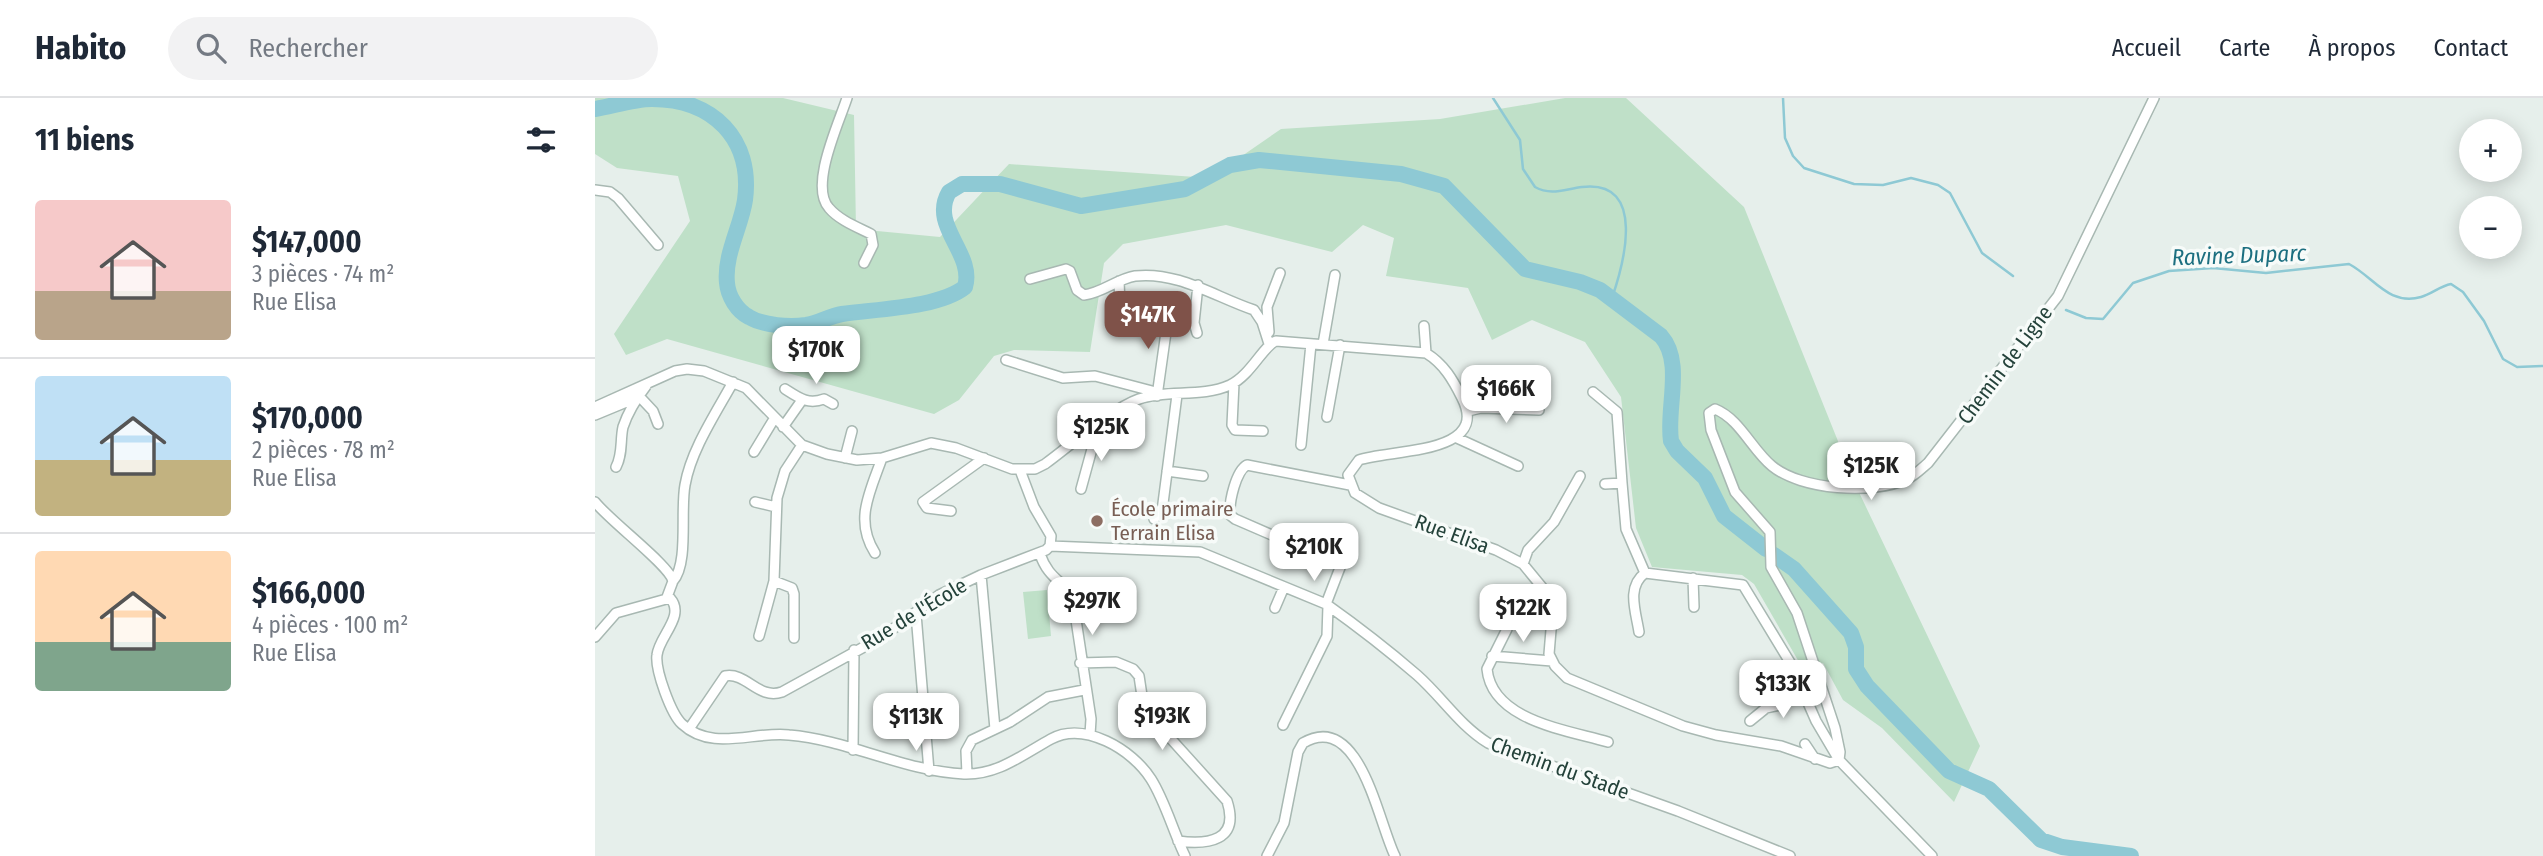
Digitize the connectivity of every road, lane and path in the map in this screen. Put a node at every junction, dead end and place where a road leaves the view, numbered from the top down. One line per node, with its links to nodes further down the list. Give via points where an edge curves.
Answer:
1 (846, 98): 5 (street, via 824,168 822,191 829,209 870,234 872,250)
2 (2154, 98): 99 (street, Chemin de Ligne, via 2058,296 1928,463 1906,480 1858,488 1793,479 1773,467 1725,415 1715,410 1709,413 1735,492 1770,532 1771,567 1797,613 1835,728)
3 (595, 190): 4 (street, via 618,198)
4 (658, 245)
5 (864, 263)
6 (1280, 273): 15 (street, via 1267,307)
7 (1335, 275): 17 (street)
8 (1030, 279): 9 (street, via 1066,269 1084,295)
9 (1119, 281): 10 (street, via 1144,276); 12 (street)
10 (1198, 285): 14 (street, via 1193,323); 15 (street, via 1254,310)
11 (1169, 311): 26 (street)
12 (1125, 325)
13 (1423, 326): 19 (street)
14 (1197, 333)
15 (1269, 344): 16 (street); 22 (street, via 1254,367)
16 (1311, 344): 17 (street); 44 (street)
17 (1323, 344): 18 (street)
18 (1340, 345): 19 (street); 35 (street)
19 (1426, 353): 33 (street, via 1445,368)
20 (1006, 360): 26 (street, via 1063,378 1103,378)
21 (733, 382): 23 (street, via 687,369); 36 (street, via 746,388); 71 (street, via 685,482 681,567)
22 (1234, 383): 27 (street); 41 (street, via 1235,430)
23 (647, 385): 28 (street); 31 (street)
24 (785, 389): 29 (street)
25 (1593, 392): 55 (street, via 1617,412)
26 (1157, 396): 27 (street); 38 (street, via 1129,404)
27 (1177, 396): 52 (street)
28 (637, 397): 34 (street); 37 (street, via 653,411); 50 (street, via 623,428)
29 (802, 400): 30 (street, via 824,399); 39 (street)
30 (833, 404)
31 (595, 407)
32 (1539, 410): 33 (street)
33 (1468, 411): 42 (street, via 1467,427)
34 (595, 415)
35 (1327, 417)
36 (775, 419): 39 (street); 45 (street)
37 (658, 424)
38 (1099, 426): 51 (street, via 1045,464); 58 (street)
39 (783, 427): 43 (street)
40 (852, 431): 46 (street)
41 (1263, 431)
42 (1457, 438): 49 (street); 57 (street, via 1359,460 1348,475)
43 (802, 445): 46 (street); 61 (street, via 785,471)
44 (1301, 445)
45 (754, 452)
46 (845, 458): 47 (street)
47 (882, 458): 48 (street, via 931,443); 65 (street, via 863,517 864,531)
48 (984, 458): 51 (street); 62 (street, via 923,502 927,508)
49 (1518, 466)
50 (616, 467)
51 (1020, 470): 64 (street, via 1051,536)
52 (1167, 471): 53 (street); 63 (street, via 1162,511)
53 (1203, 476)
54 (1580, 476): 67 (street)
55 (1622, 483): 56 (street); 68 (street, via 1626,529)
56 (1605, 484)
57 (1350, 485): 67 (street, Rue Elisa, via 1379,508); 75 (street, via 1247,465 1241,469 1230,507 1235,519 1341,565)
58 (1081, 489)
59 (595, 502): 71 (street, via 612,523 667,568)
60 (755, 502): 61 (street)
61 (776, 507): 72 (street)
62 (951, 511)
63 (1154, 519)
64 (1050, 546): 66 (street, Rue de l'École); 73 (street, Chemin du Stade, via 1200,552)
65 (875, 552)
66 (1040, 554): 69 (street, Rue de l'École); 87 (street, via 1051,578 1070,594)
67 (1523, 564): 86 (street, Rue Elisa, via 1539,580 1551,604)
68 (1645, 573): 70 (street); 80 (street, via 1635,584 1633,595)
69 (981, 575): 78 (street, Rue de l'École, via 939,595); 93 (street)
70 (1693, 578): 76 (street); 89 (street, via 1743,584)
71 (673, 581): 74 (street)
72 (774, 581): 81 (street); 83 (street, via 792,588)
73 (1284, 587): 75 (street, Chemin du Stade); 77 (street)
74 (667, 597): 82 (street, via 616,614); 92 (street, via 675,604 675,615 658,649 658,667 674,712)
75 (1327, 605): 91 (street, via 1327,635); 106 (street, Chemin du Stade, via 1419,676 1488,743)
76 (1694, 607)
77 (1276, 608)
78 (916, 614): 84 (street, Rue de l'École); 100 (street)
79 (1507, 629): 85 (street)
80 (1639, 632)
81 (759, 636)
82 (595, 637)
83 (795, 638)
84 (854, 650): 92 (street, Rue de l'École, via 777,694 725,676); 97 (street, Rue de l'École)
85 (1492, 656): 86 (street); 95 (street, via 1487,674 1514,711)
86 (1552, 661): 98 (street, via 1583,690 1683,726 1781,746)
87 (1080, 663): 88 (street); 102 (street, via 1116,662 1133,669 1139,676 1144,709 1227,801 1230,818 1222,835 1211,842)
88 (1084, 690): 93 (street, via 1048,696); 94 (street)
89 (1804, 693): 90 (street, via 1791,695); 99 (street)
90 (1750, 721)
91 (1283, 725)
92 (689, 729): 97 (street, via 726,740 789,735)
93 (995, 729): 101 (street, via 969,743)
94 (1090, 735): 101 (street, via 1063,733 1009,765); 102 (street, via 1131,758 1149,776)
95 (1608, 742)
96 (1805, 744): 98 (street)
97 (853, 750): 100 (street)
98 (1815, 759): 99 (street)
99 (1839, 760): 107 (street)
100 (929, 771): 101 (street)
101 (967, 774)
102 (1178, 841): 103 (street)
103 (1185, 856)
104 (1267, 856): 105 (street, via 1283,823 1298,752 1303,743 1322,736 1335,738 1346,747 1364,772)
105 (1395, 856)
106 (1790, 856)
107 (1932, 856)

